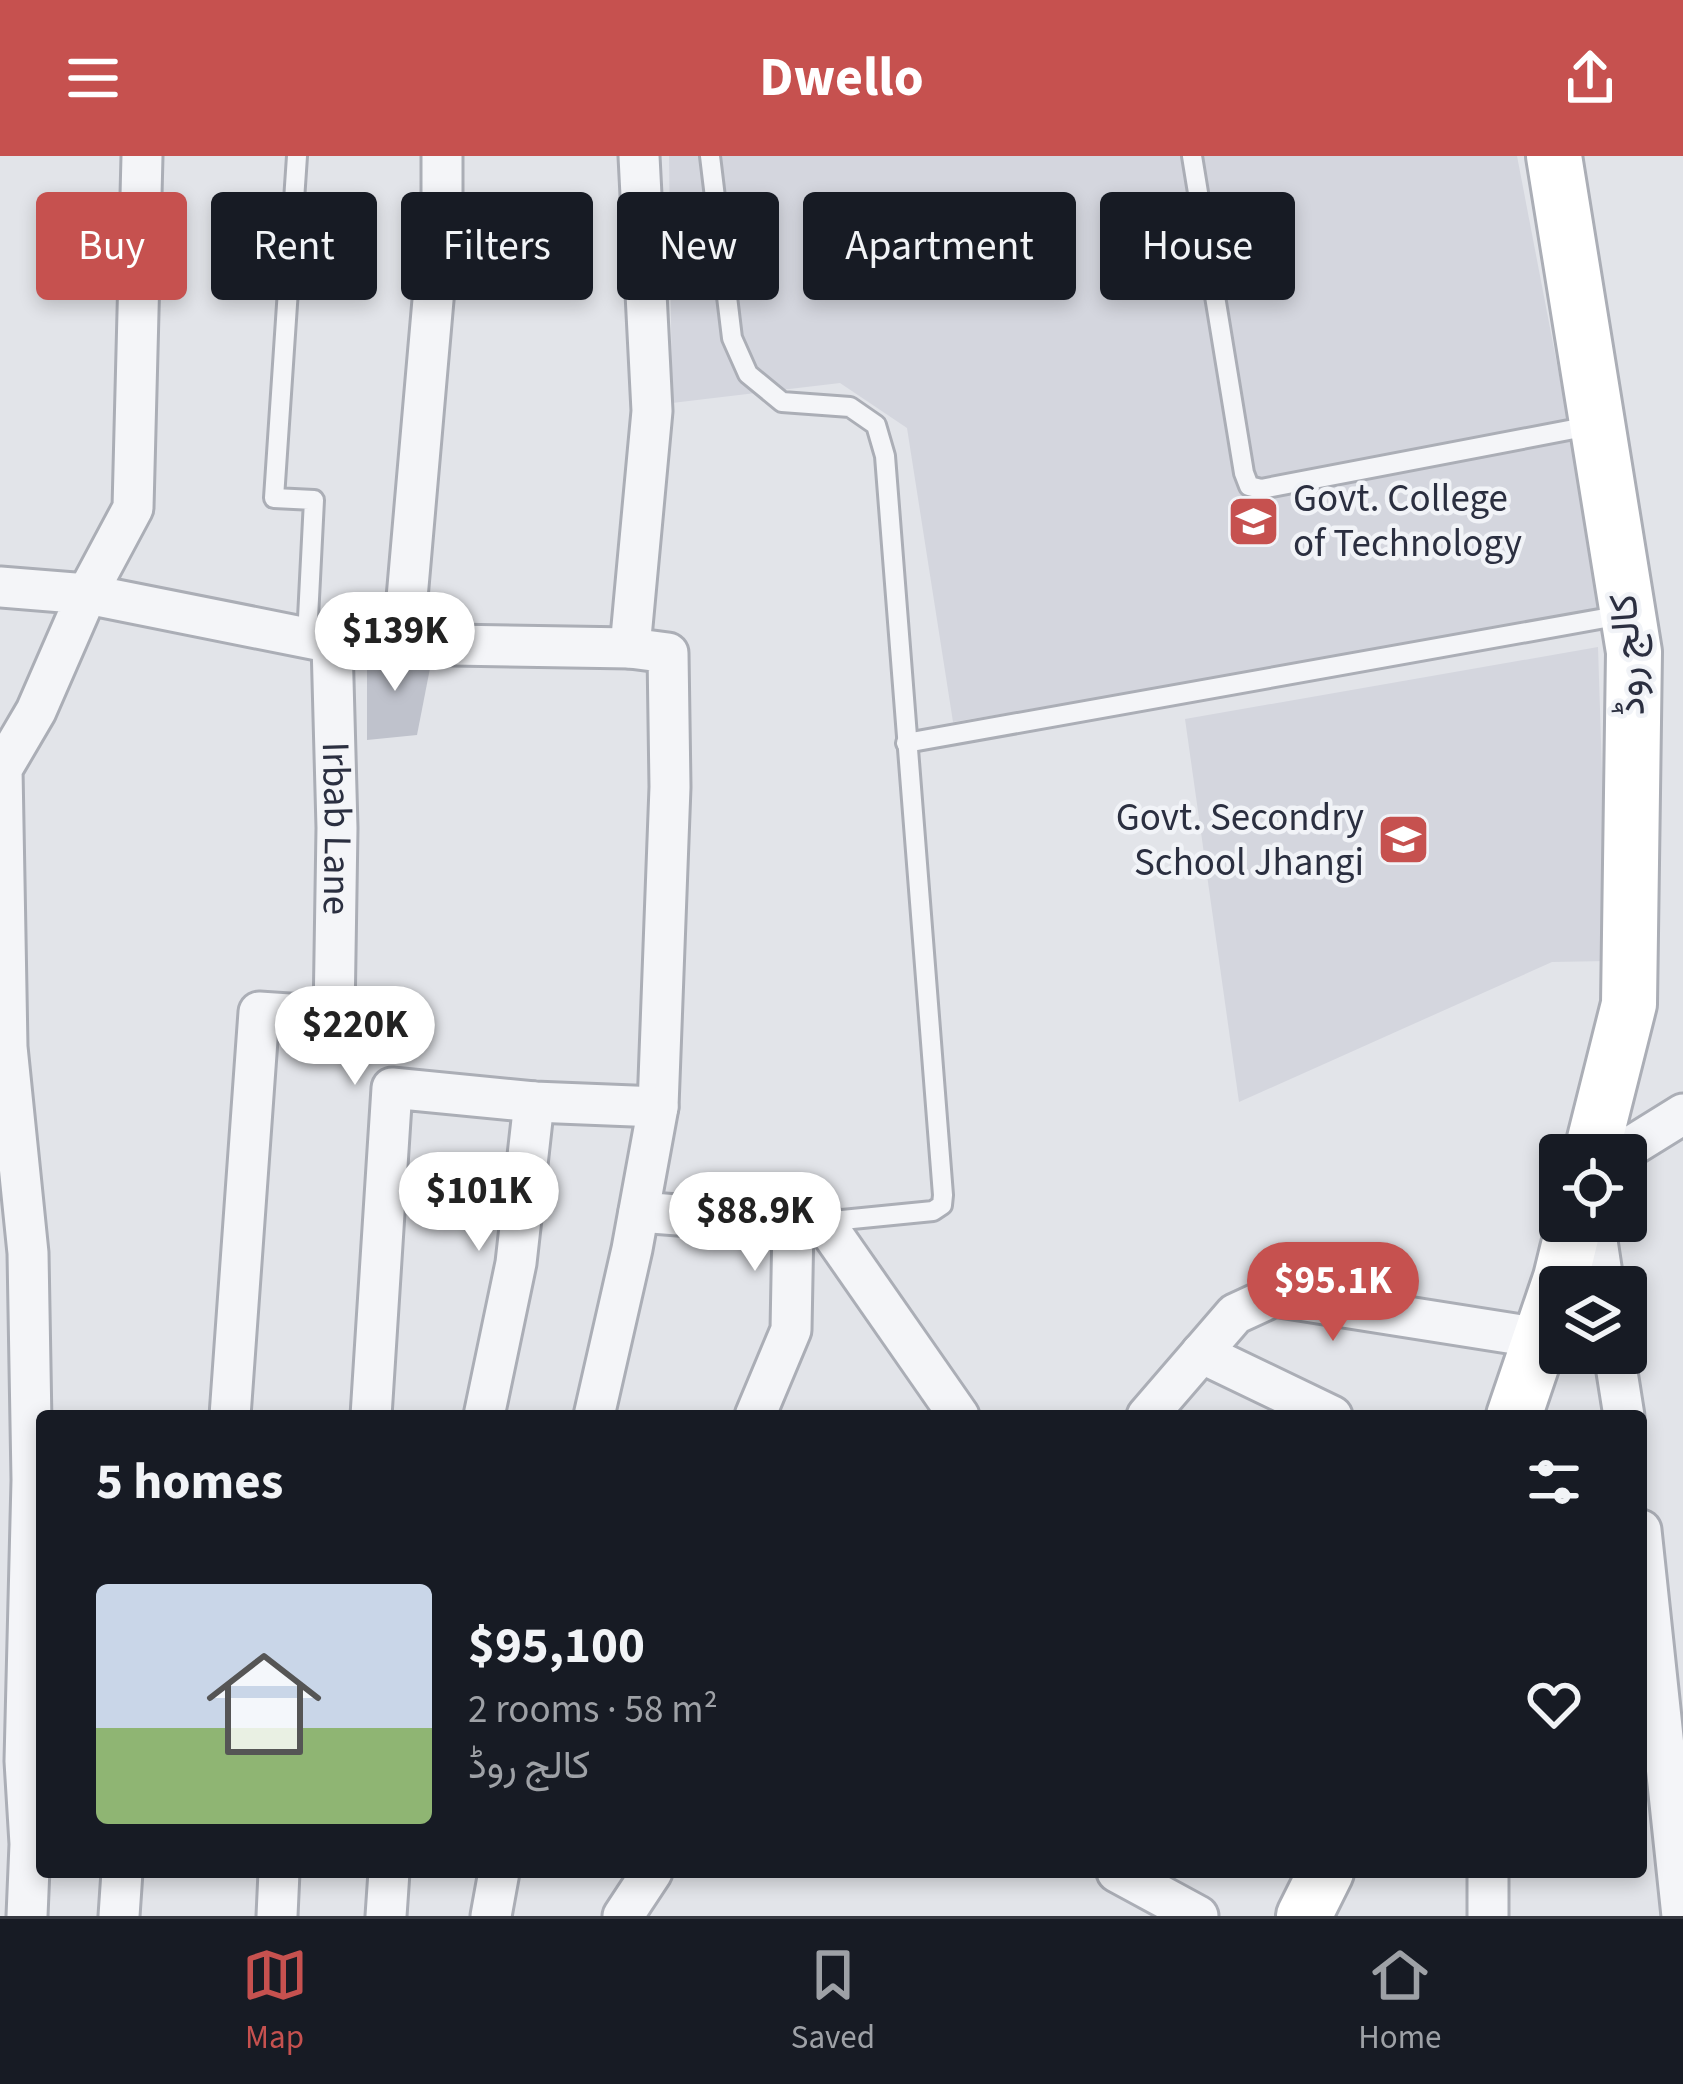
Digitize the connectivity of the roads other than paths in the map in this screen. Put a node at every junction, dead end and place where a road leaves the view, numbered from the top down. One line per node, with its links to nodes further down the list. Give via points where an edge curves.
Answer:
1 (142, 156): 10 (street, via 133,508)
2 (297, 156): 12 (lane, via 274,498 314,500)
3 (442, 156): 13 (street)
4 (639, 156): 14 (street, via 652,411)
5 (710, 156): 15 (lane, via 732,338 748,374 782,402 850,407 876,425 885,456)
6 (1192, 156): 8 (lane, via 1249,485 1261,489)
7 (1554, 156): 8 (main road, کالج روڈ)
8 (1599, 424): 11 (main road, کالج روڈ)
9 (0, 587): 10 (street)
10 (87, 593): 12 (street); 38 (street, via 2,769 7,1047 28,1253 32,1480)
11 (1629, 613): 15 (lane); 19 (main road, کالج روڈ, via 1629,1004)
12 (320, 641): 13 (street); 27 (street, Irbab Lane, via 337,828 334,1017 259,1012)
13 (403, 644): 14 (street)
14 (629, 648): 17 (street, via 668,653 670,662)
15 (906, 743): 22 (lane, via 942,1205)
16 (534, 1102): 17 (street); 28 (street, via 392,1088); 29 (street, via 516,1263)
17 (658, 1107): 21 (street)
18 (1683, 1114): 20 (street)
19 (1597, 1134)
20 (1647, 1136)
21 (638, 1212): 22 (street); 30 (street)
22 (809, 1223): 31 (street, via 791,1330); 32 (street)
23 (1539, 1338): 25 (street, via 1274,1296 1235,1314)
24 (1539, 1341): 35 (main road)
25 (1201, 1353): 33 (street); 34 (street)
26 (1617, 1374): 36 (street)
27 (230, 1410)
28 (371, 1410)
29 (485, 1410)
30 (595, 1410)
31 (758, 1410)
32 (954, 1410)
33 (1152, 1410)
34 (1320, 1410)
35 (1516, 1410)
36 (1623, 1410)
37 (1647, 1586): 57 (street)
38 (14, 1710): 39 (street)
39 (34, 1761): 48 (street)
40 (122, 1878): 49 (street)
41 (279, 1878): 50 (street)
42 (389, 1878): 51 (street)
43 (498, 1878): 52 (street)
44 (648, 1878): 53 (street)
45 (1128, 1878): 54 (street)
46 (1323, 1878): 55 (main road)
47 (1488, 1878): 56 (street)
48 (27, 1916)
49 (119, 1916)
50 (277, 1916)
51 (386, 1916)
52 (491, 1916)
53 (623, 1916)
54 (1198, 1916)
55 (1304, 1916)
56 (1488, 1916)
57 (1682, 1916)

